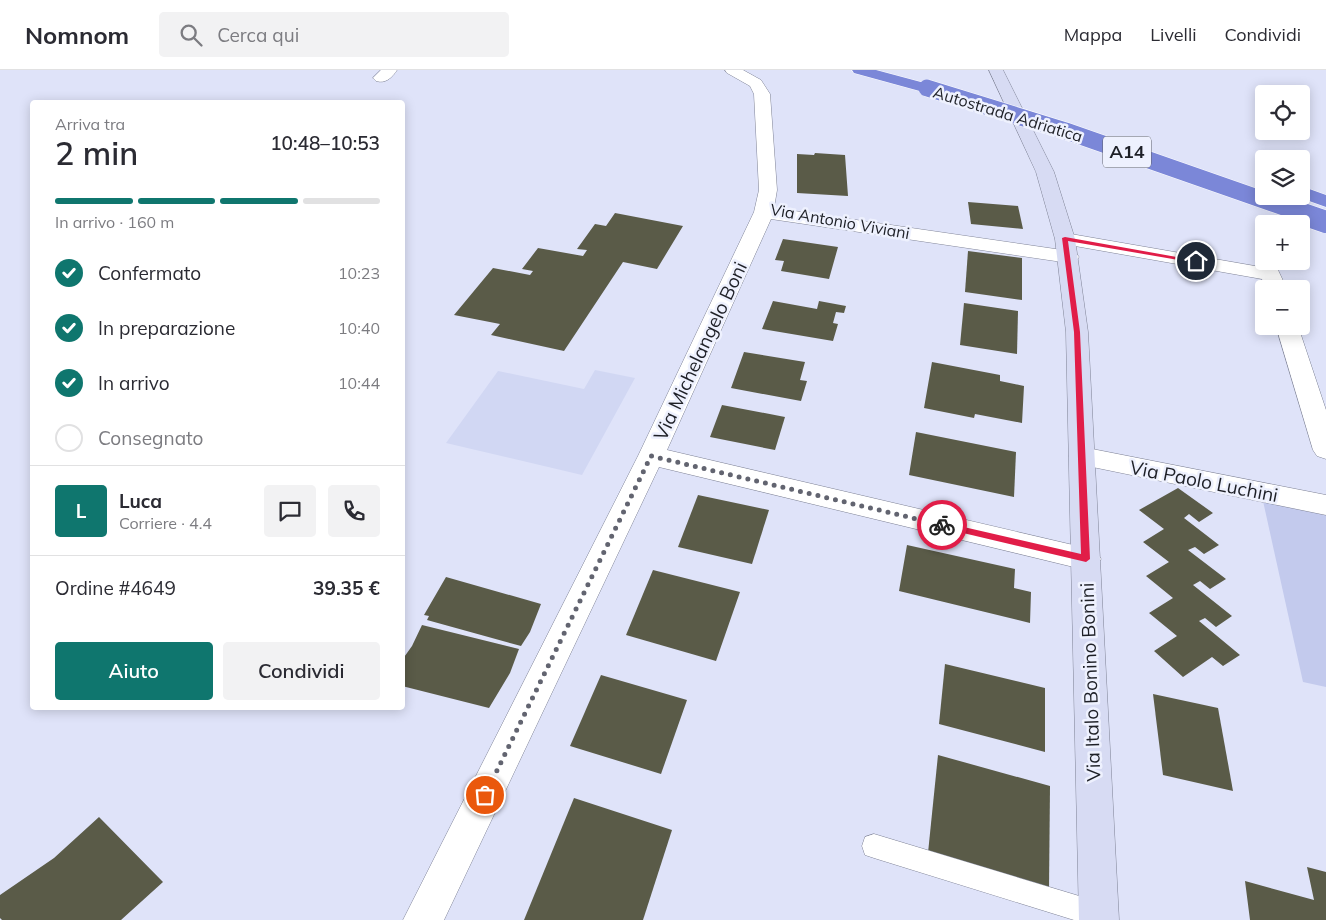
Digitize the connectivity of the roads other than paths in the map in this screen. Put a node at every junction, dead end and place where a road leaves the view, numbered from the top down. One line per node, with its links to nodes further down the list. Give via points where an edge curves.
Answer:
1 (732, 70): 9 (street, Via Antonio Viviani, via 756,83 762,94 768,190)
2 (859, 70): 5 (highway, Autostrada Adriatica / A14)
3 (914, 70): 5 (highway, Autostrada Adriatica / A14)
4 (996, 70): 11 (main road, Via Italo Bonino Bonini, via 1045,172)
5 (933, 82): 6 (highway, Autostrada Adriatica / A14); 10 (highway, Autostrada Adriatica / A14, bridge)
6 (1071, 116)
7 (1310, 195): 8 (highway)
8 (1326, 201)
9 (764, 212): 11 (street, Via Antonio Viviani); 15 (street, Via Michelangelo Boni)
10 (1326, 222)
11 (1067, 248): 12 (street, via 1271,274); 16 (main road, Via Italo Bonino Bonini, via 1077,332)
12 (1273, 280)
13 (1291, 335): 14 (street)
14 (1326, 450)
15 (651, 456): 18 (street); 21 (street, Via Michelangelo Boni)
16 (1082, 456): 17 (street, Via Paolo Luchini); 18 (main road, Via Italo Bonino Bonini)
17 (1326, 505)
18 (1086, 559): 20 (main road, Via Italo Bonino Bonini)
19 (874, 846): 20 (lane)
20 (1099, 918)
21 (423, 920)

